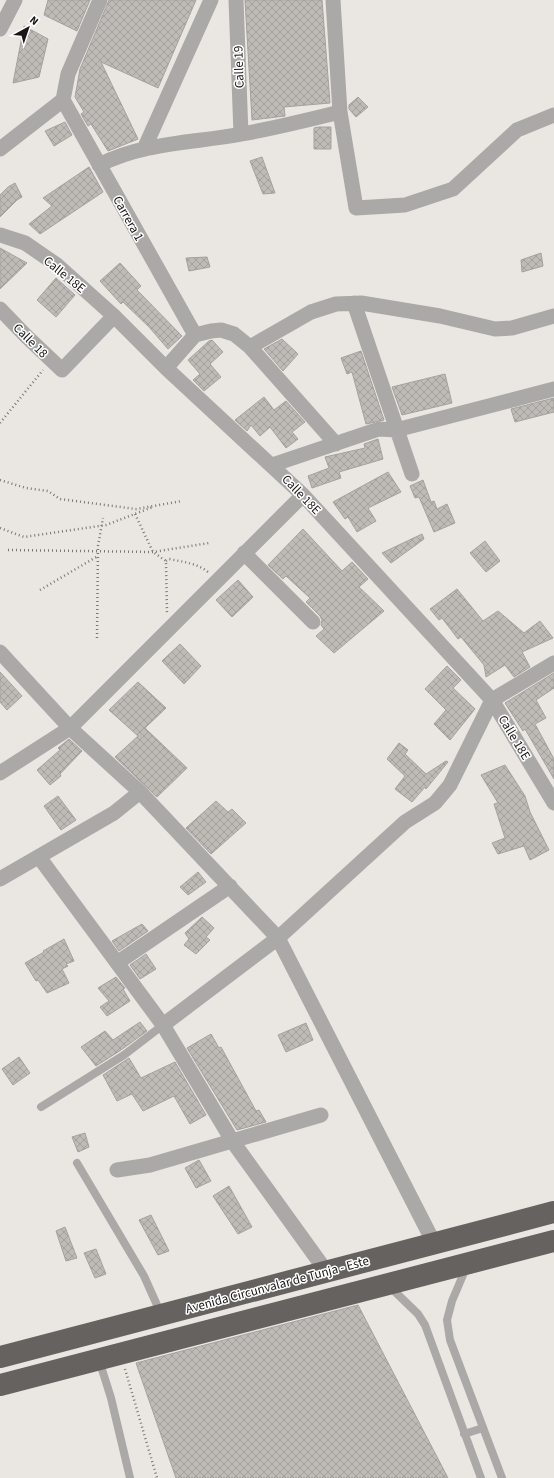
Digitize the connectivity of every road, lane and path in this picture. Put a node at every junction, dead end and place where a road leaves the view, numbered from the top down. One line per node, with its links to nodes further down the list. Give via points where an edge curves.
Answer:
1 (15, 0): 6 (street)
2 (100, 0): 7 (street, via 68,74)
3 (211, 0): 12 (street)
4 (236, 0): 10 (street, Calle 19)
5 (333, 0): 8 (street)
6 (0, 29)
7 (63, 100): 11 (street); 13 (street, Carrera 1)
8 (340, 112): 9 (street, via 356,208 405,205 453,189 517,130); 10 (street)
9 (554, 115)
10 (241, 134): 12 (street)
11 (0, 149)
12 (144, 149): 13 (street, via 114,157)
13 (99, 165): 19 (street, Carrera 1)
14 (0, 235): 17 (street, Calle 18E, via 24,243 57,265)
15 (354, 303): 18 (street, via 440,316 495,329 512,328); 20 (street, via 336,304 311,312); 25 (street)
16 (0, 309): 21 (street, Calle 18)
17 (114, 316): 21 (street); 22 (street, Calle 18E)
18 (554, 316)
19 (195, 335): 20 (street, via 221,330 234,334); 22 (street)
20 (250, 348): 26 (street)
21 (57, 365): 24 (path)
22 (166, 368): 27 (street, Calle 18E)
23 (554, 389): 25 (street)
24 (0, 423)
25 (396, 430): 26 (street, via 379,429); 28 (street)
26 (336, 444): 27 (street)
27 (272, 465): 30 (street, Calle 18E)
28 (412, 474)
29 (0, 480): 32 (path, via 48,491 60,499 136,509)
30 (303, 495): 41 (street); 51 (street, Calle 18E)
31 (182, 501): 32 (path)
32 (159, 505): 33 (path)
33 (135, 514): 35 (path); 40 (path)
34 (103, 518): 35 (path)
35 (102, 525): 36 (path, via 24,536); 39 (path)
36 (0, 528)
37 (208, 543): 40 (path)
38 (8, 550): 39 (path)
39 (98, 551): 40 (path); 42 (path)
40 (153, 552): 43 (path)
41 (244, 553): 44 (street); 46 (street)
42 (98, 556): 45 (path); 48 (path)
43 (166, 561): 44 (path, via 170,559 201,566); 47 (path, via 167,613)
44 (218, 579): 47 (street)
45 (40, 590)
46 (313, 622)
47 (171, 626): 52 (street)
48 (97, 638)
49 (0, 652): 52 (street)
50 (554, 663): 51 (street)
51 (492, 700): 55 (street, Calle 18E); 59 (street, via 450,785 435,803 405,822)
52 (70, 728): 53 (street); 54 (street)
53 (0, 773)
54 (140, 792): 56 (street, via 114,813); 58 (street)
55 (554, 803)
56 (39, 857): 57 (street); 60 (street)
57 (0, 878)
58 (230, 886): 59 (street); 60 (street)
59 (278, 938): 61 (street); 69 (street)
60 (117, 963): 61 (street)
61 (163, 1025): 62 (lane, via 124,1055); 64 (street)
62 (42, 1107)
63 (321, 1115): 64 (street)
64 (233, 1142): 66 (street, via 150,1165); 71 (street)
65 (77, 1163): 73 (lane, via 144,1276)
66 (117, 1170)
67 (554, 1212): 69 (highway, Avenida Circunvalar de Tunja - Este)
68 (554, 1241): 70 (highway, Avenida Circunvalar de Tunja - Este)
69 (434, 1243): 71 (highway, Avenida Circunvalar de Tunja - Este)
70 (467, 1263): 72 (highway, Avenida Circunvalar de Tunja - Este); 78 (lane, via 447,1320 450,1340)
71 (326, 1271): 73 (highway, Avenida Circunvalar de Tunja - Este)
72 (386, 1284): 74 (highway, Avenida Circunvalar de Tunja - Este); 79 (lane, via 418,1314 424,1325)
73 (162, 1314): 75 (highway, Avenida Circunvalar de Tunja - Este)
74 (121, 1353): 76 (highway, Avenida Circunvalar de Tunja - Este); 81 (path)
75 (0, 1357)
76 (98, 1359): 77 (highway, Avenida Circunvalar de Tunja - Este); 80 (lane, via 111,1398)
77 (0, 1384)
78 (484, 1428): 79 (lane); 83 (lane)
79 (464, 1434): 82 (lane)
80 (130, 1478)
81 (156, 1478)
82 (481, 1478)
83 (502, 1478)

